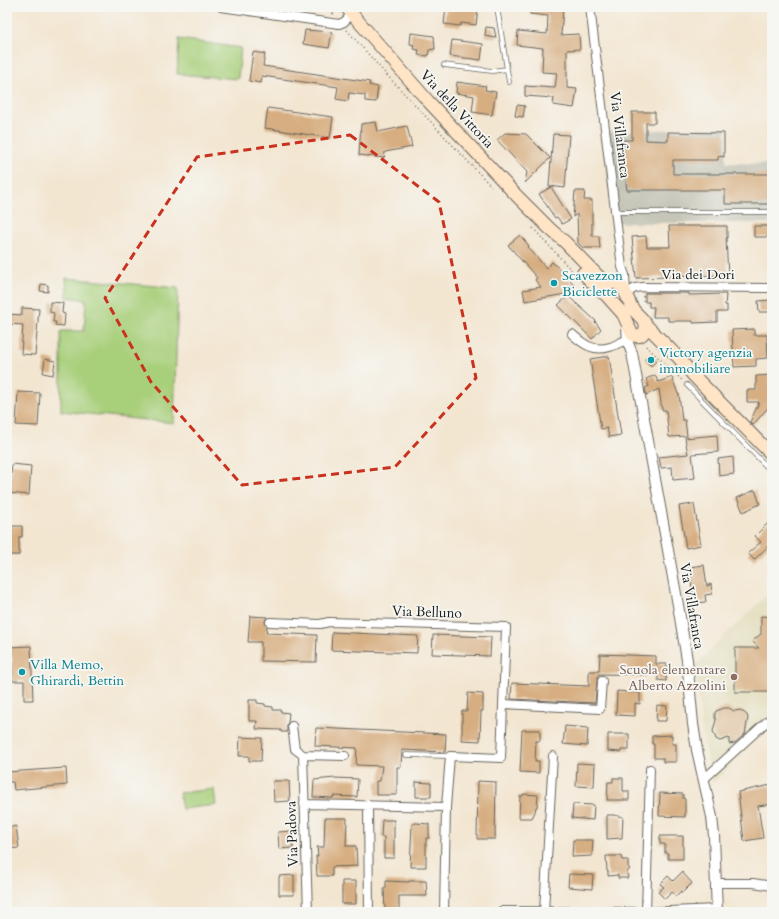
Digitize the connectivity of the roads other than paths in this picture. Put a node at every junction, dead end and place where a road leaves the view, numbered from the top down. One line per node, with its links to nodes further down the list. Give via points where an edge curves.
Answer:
1 (222, 7): 4 (street, via 341,23)
2 (497, 7): 6 (lane)
3 (590, 7): 8 (street, Via Villafranca)
4 (349, 11): 10 (main road, Via della Vittoria, via 428,101)
5 (444, 65): 6 (lane, via 492,71)
6 (507, 69): 7 (lane)
7 (509, 82)
8 (616, 212): 9 (lane); 11 (street, Via Villafranca)
9 (772, 212)
10 (550, 229): 12 (main road, Via della Vittoria, via 600,278); 15 (main road, Via della Vittoria, via 563,249)
11 (622, 267): 12 (street); 14 (street, Via Villafranca)
12 (612, 283): 14 (main road, Via della Vittoria, via 617,282); 15 (main road, via 606,287)
13 (772, 288): 14 (street, Via dei Dori, via 643,287 635,288)
14 (626, 294): 17 (main road, Via della Vittoria, via 633,309)
15 (606, 295): 17 (main road, Via della Vittoria, via 623,314 627,326 635,336)
16 (572, 334): 17 (street, via 590,348 599,349 611,347)
17 (639, 334): 18 (main road, Via della Vittoria, via 652,340); 32 (street, Via Villafranca, via 632,353 682,627 693,724)
18 (690, 380): 19 (main road, Via della Vittoria); 20 (lane)
19 (772, 455)
20 (772, 472)
21 (270, 622): 23 (street, Via Belluno, via 506,627)
22 (602, 681): 23 (street, via 600,709)
23 (503, 704): 29 (street, Via Belluno, via 501,758)
24 (772, 717): 32 (street)
25 (292, 726): 26 (street, Via Padova, via 295,749)
26 (303, 755): 28 (street); 33 (street, Via Padova)
27 (406, 755): 29 (lane)
28 (345, 756)
29 (450, 756): 35 (street)
30 (553, 756): 39 (street)
31 (650, 769): 44 (street)
32 (704, 779): 36 (street, Via Villafranca, via 712,817)
33 (304, 804): 34 (street); 41 (street, Via Padova)
34 (368, 805): 35 (street); 42 (street)
35 (446, 807): 43 (street)
36 (716, 883): 37 (street); 40 (street, Via Villafranca)
37 (772, 886)
38 (500, 911): 39 (street)
39 (544, 911): 44 (street)
40 (717, 911): 44 (street)
41 (308, 912)
42 (369, 912)
43 (444, 912)
44 (646, 912)

